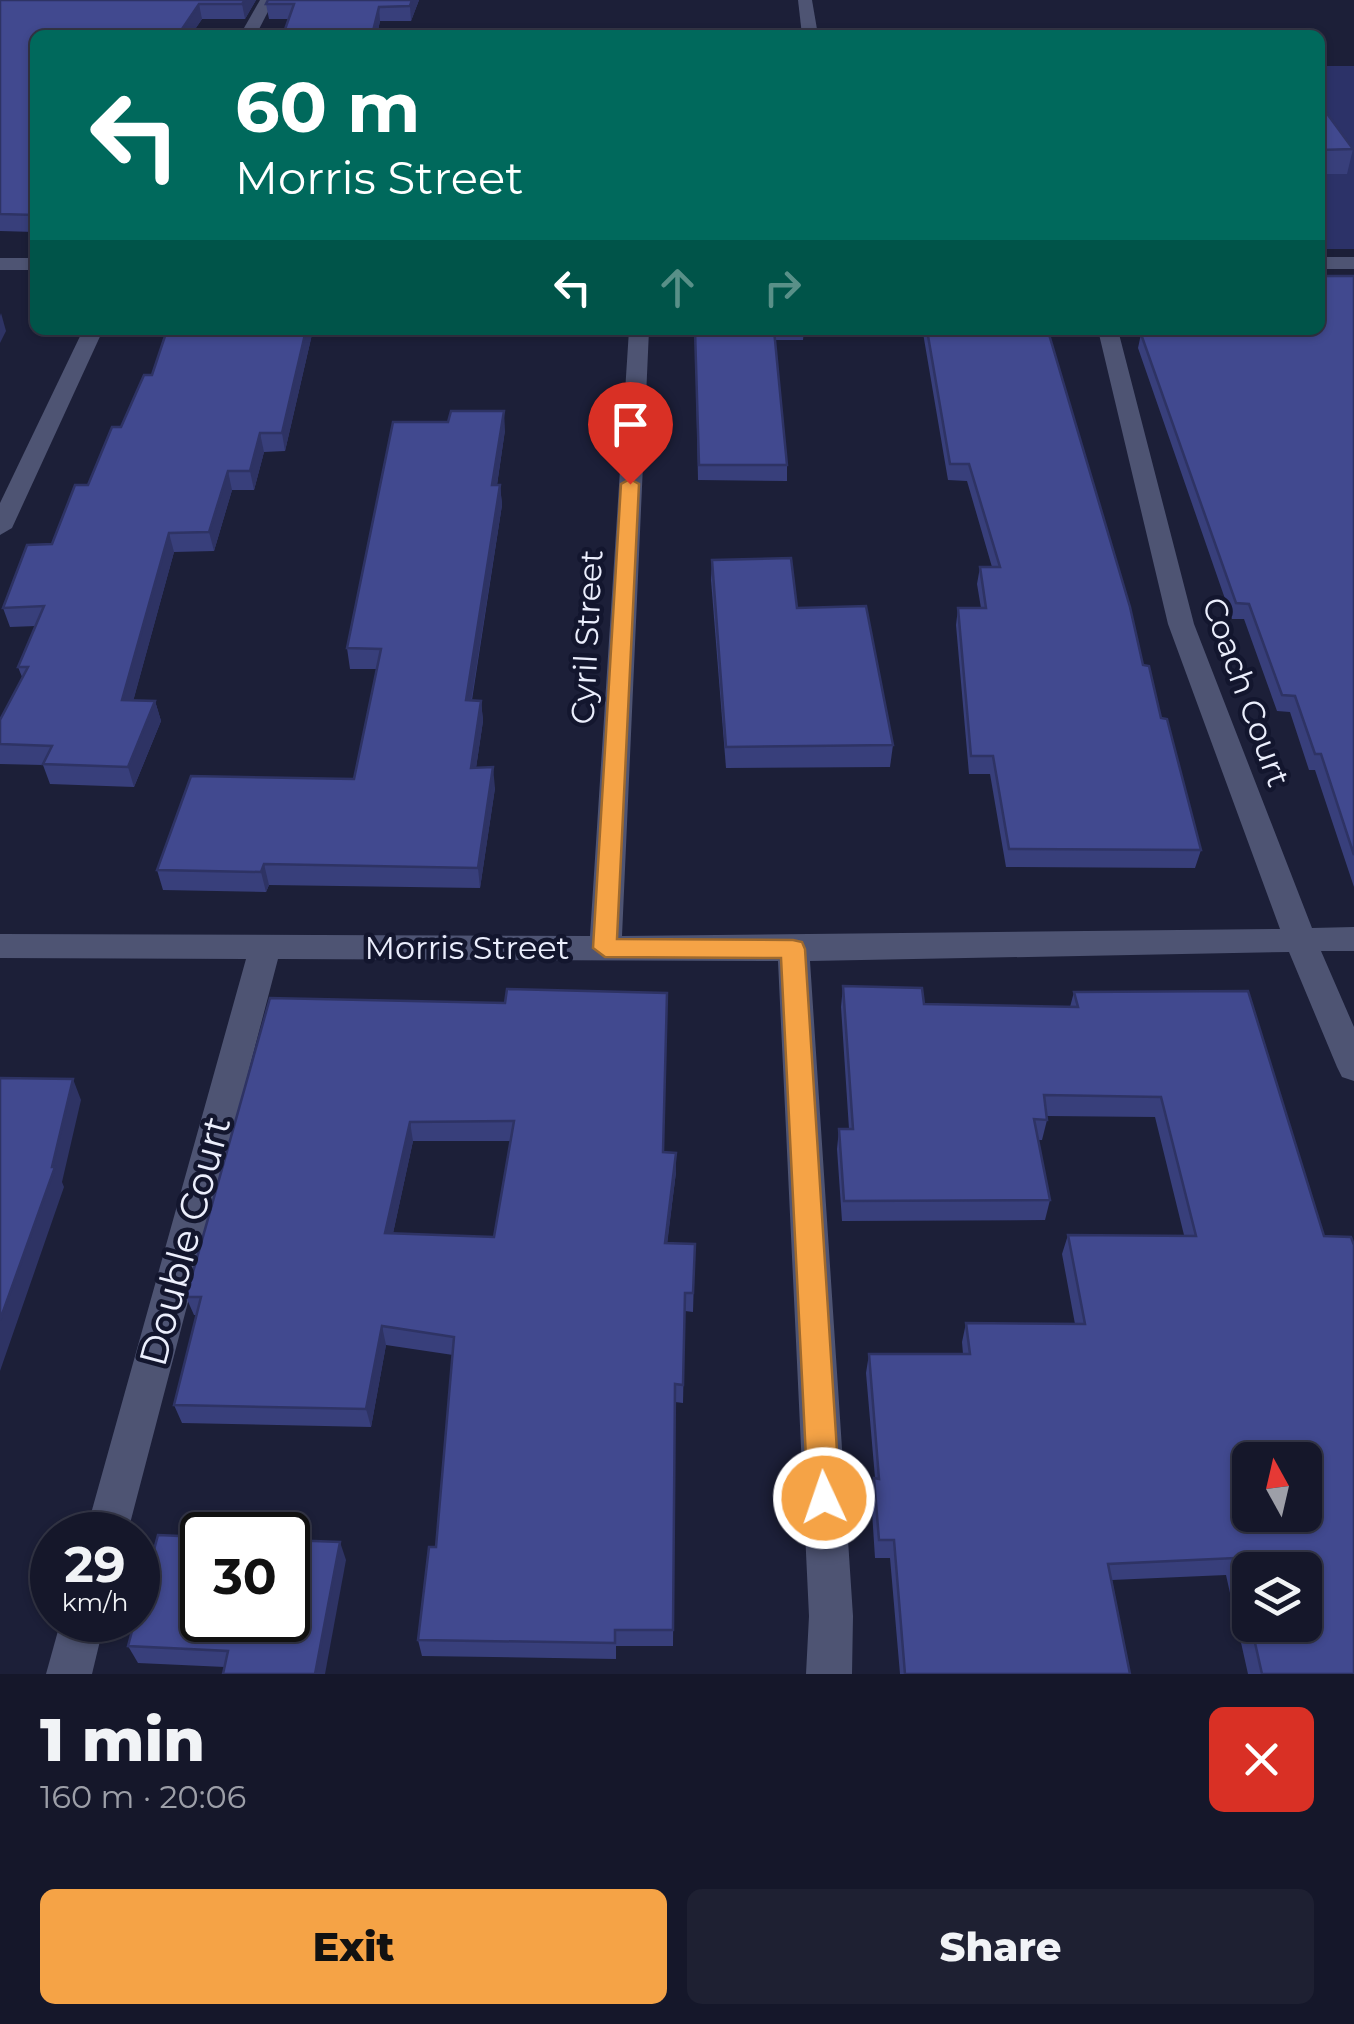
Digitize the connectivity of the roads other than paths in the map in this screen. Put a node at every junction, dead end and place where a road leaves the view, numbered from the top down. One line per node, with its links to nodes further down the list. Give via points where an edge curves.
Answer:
1 (267, 0): 3 (street)
2 (806, 0): 4 (street)
3 (251, 30)
4 (809, 30)
5 (1354, 263): 8 (street)
6 (0, 264): 7 (street)
7 (30, 264)
8 (1325, 264)
9 (91, 335): 12 (street)
10 (638, 335): 17 (street, Cyril Street)
11 (1109, 335): 13 (street, Coach Court, via 1181,624)
12 (0, 528)
13 (1300, 939): 14 (street, Morris Street); 18 (street, Morris Street); 19 (street, Coach Court)
14 (1354, 939)
15 (0, 946): 16 (street, Morris Street)
16 (265, 947): 17 (street, Morris Street); 20 (street, Double Court)
17 (605, 948): 18 (street, Morris Street)
18 (793, 949): 23 (street)
19 (1354, 1067)
20 (112, 1512)
21 (77, 1642): 22 (street)
22 (69, 1674)
23 (829, 1674)

